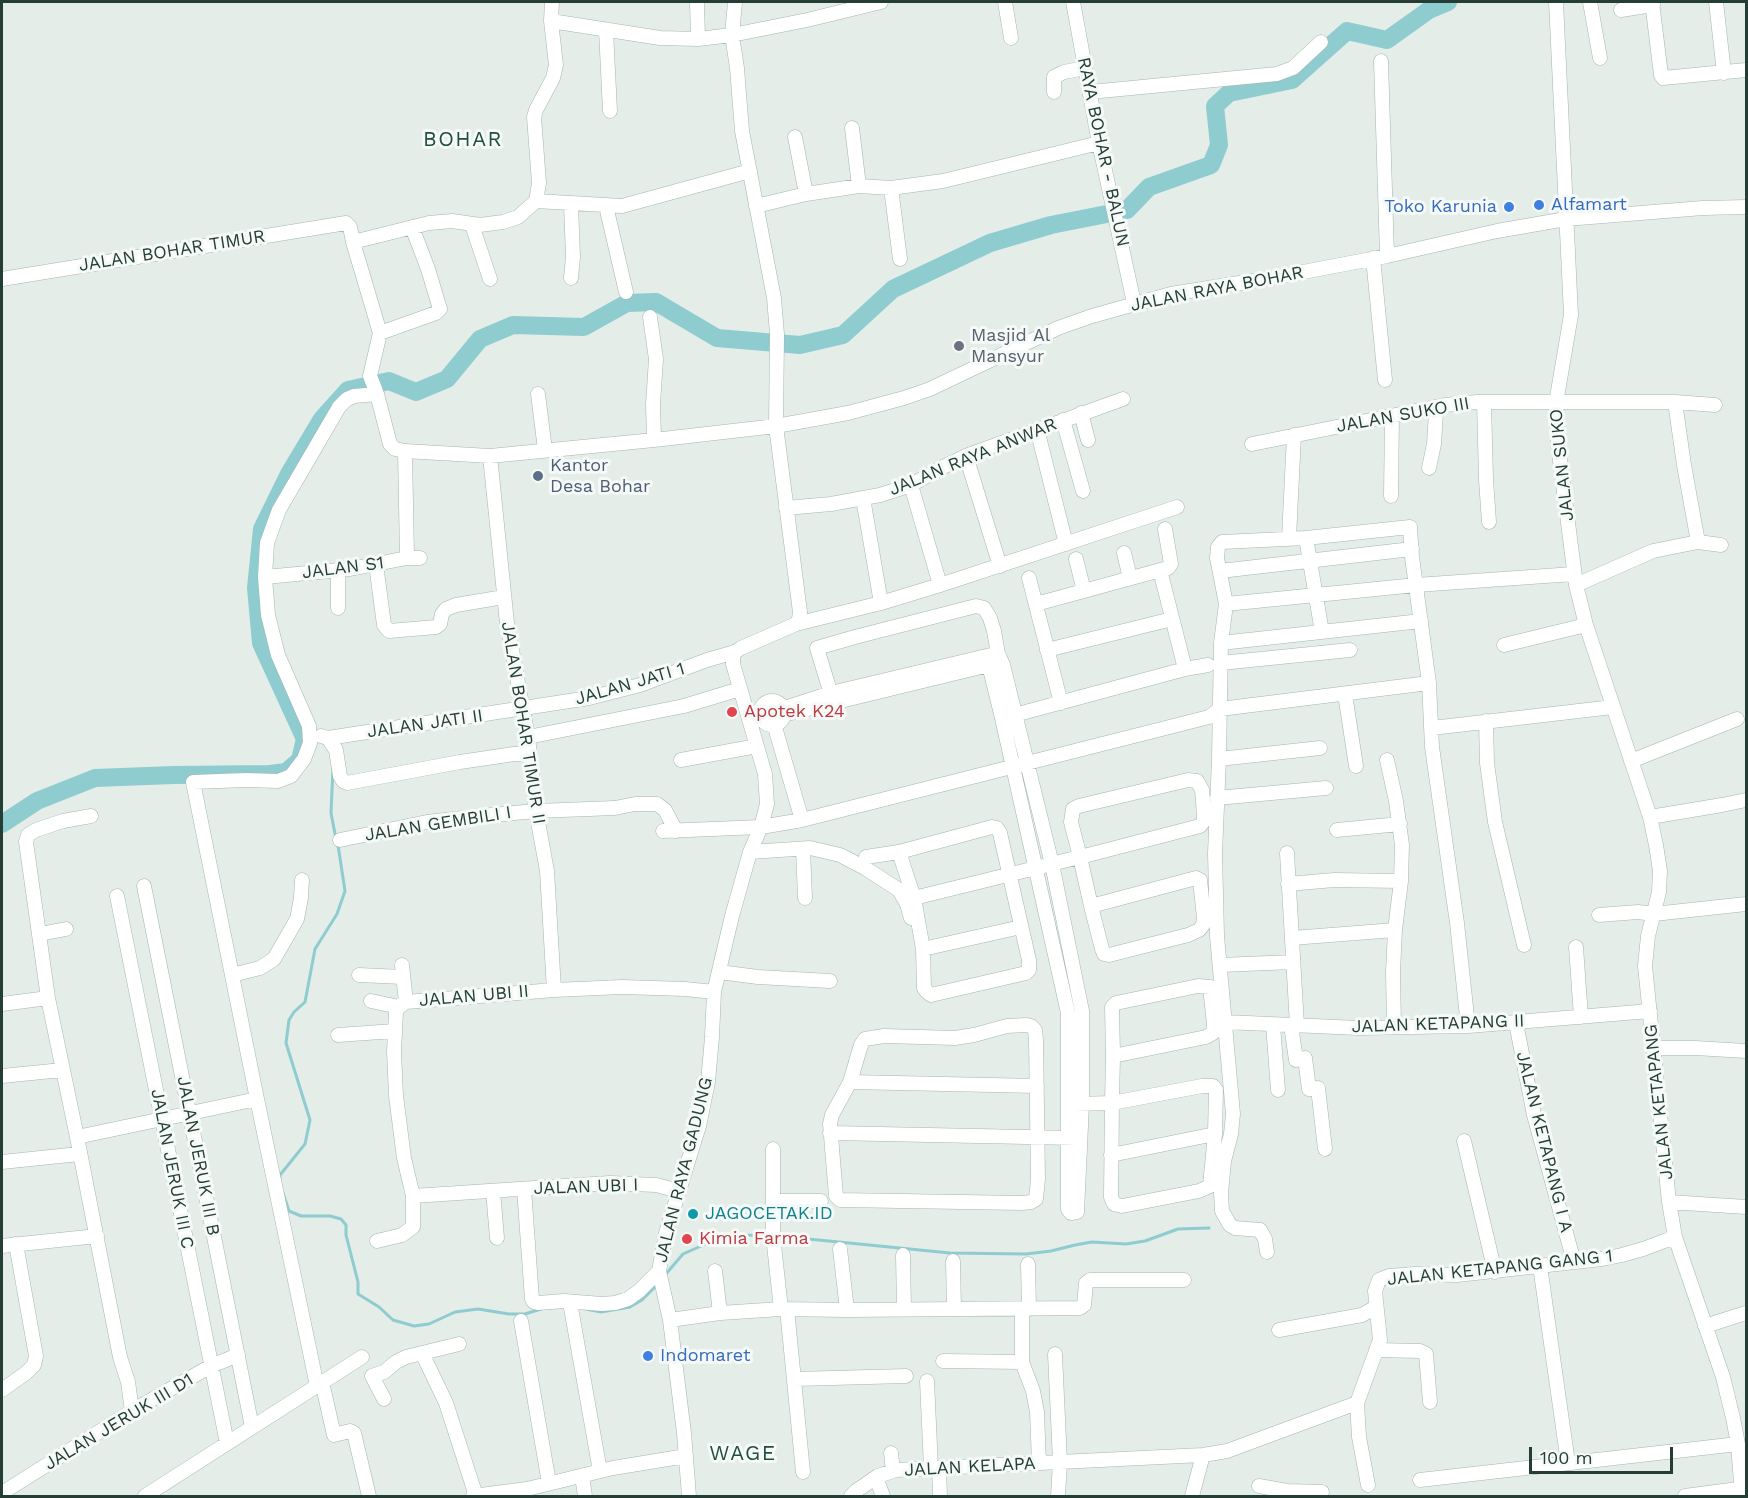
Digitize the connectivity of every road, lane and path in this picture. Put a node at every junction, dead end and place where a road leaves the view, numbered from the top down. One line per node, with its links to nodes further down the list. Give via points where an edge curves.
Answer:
1 (552, 2): 12 (street)
2 (697, 2): 16 (street)
3 (735, 2): 14 (street)
4 (881, 2): 14 (street)
5 (1005, 2): 15 (street)
6 (1073, 2): 20 (street, RAYA BOHAR - BALUN)
7 (1590, 2): 18 (street)
8 (1716, 2): 22 (street)
9 (1652, 3): 11 (street); 22 (street, via 1661,75 1666,79)
10 (1559, 4): 38 (street, JALAN SUKO)
11 (1621, 10)
12 (551, 21): 13 (street); 33 (street, via 555,72 533,120 538,172)
13 (606, 30): 16 (street); 25 (street)
14 (732, 35): 16 (street); 29 (street)
15 (1011, 38)
16 (698, 39)
17 (1321, 42): 24 (street, via 1293,68 1277,74)
18 (1600, 58)
19 (1381, 61): 42 (street)
20 (1085, 68): 23 (street, via 1054,76); 24 (street, RAYA BOHAR - BALUN)
21 (1746, 70): 22 (street)
22 (1724, 73)
23 (1054, 92)
24 (1090, 92): 28 (street, RAYA BOHAR - BALUN)
25 (610, 111)
26 (852, 128): 30 (street)
27 (795, 137): 32 (street)
28 (1100, 143): 31 (street, via 943,180); 48 (street, RAYA BOHAR - BALUN)
29 (750, 171): 35 (street, via 633,204); 36 (street)
30 (859, 186): 31 (street); 32 (street)
31 (891, 188): 43 (street)
32 (806, 194): 36 (street)
33 (536, 201): 34 (street); 39 (street, via 518,217 491,225)
34 (571, 204): 35 (street); 44 (street)
35 (606, 206): 47 (street)
36 (756, 206): 63 (street, via 774,298)
37 (1746, 207): 38 (street, JALAN RAYA BOHAR)
38 (1566, 219): 42 (street, JALAN RAYA BOHAR); 57 (street, JALAN SUKO, via 1571,315)
39 (472, 225): 40 (street, via 442,221); 46 (street)
40 (412, 227): 41 (street); 50 (street, via 440,309 436,314)
41 (353, 242): 45 (street, JALAN BOHAR TIMUR, via 350,226 342,222); 50 (street)
42 (1380, 257): 48 (street, JALAN RAYA BOHAR); 51 (street)
43 (900, 259)
44 (571, 278)
45 (2, 279)
46 (490, 279)
47 (626, 292)
48 (1134, 303): 63 (street, JALAN RAYA BOHAR, via 1058,328 904,398)
49 (650, 317): 66 (street, via 656,359)
50 (380, 333): 52 (street, via 370,376)
51 (1385, 380)
52 (376, 392): 70 (street, via 390,444); 96 (street, via 354,396 339,407 271,528)
53 (538, 394): 69 (street)
54 (1123, 399): 60 (street, JALAN RAYA ANWAR)
55 (1484, 402): 57 (street, JALAN SUKO III); 59 (street, JALAN SUKO III); 80 (street)
56 (1675, 402): 57 (street, JALAN SUKO III); 58 (street, JALAN SUKO III); 84 (street)
57 (1556, 403): 99 (street, JALAN SUKO)
58 (1715, 405)
59 (1439, 407): 61 (street, JALAN SUKO III); 73 (street)
60 (1081, 413): 62 (street, JALAN RAYA ANWAR); 67 (street)
61 (1392, 416): 65 (street, JALAN SUKO III); 76 (street)
62 (1063, 420): 64 (street, JALAN RAYA ANWAR); 75 (street)
63 (776, 426): 66 (street); 79 (street)
64 (1037, 429): 72 (street, JALAN RAYA ANWAR); 85 (street)
65 (1294, 435): 68 (street, JALAN SUKO III); 82 (street)
66 (654, 440): 69 (street)
67 (1088, 440)
68 (1252, 444)
69 (545, 450): 71 (street)
70 (405, 451): 71 (street); 91 (street, JALAN S1, via 413,558)
71 (490, 456): 104 (street, JALAN BOHAR TIMUR II)
72 (966, 456): 74 (street, JALAN RAYA ANWAR, via 950,468); 92 (street)
73 (1429, 468)
74 (911, 485): 77 (street, JALAN RAYA ANWAR); 100 (street)
75 (1083, 491)
76 (1391, 496)
77 (863, 498): 79 (street, JALAN RAYA ANWAR); 105 (street)
78 (1178, 507): 85 (street)
79 (786, 508): 111 (street, via 800,612)
80 (1489, 522)
81 (1165, 529): 94 (street, via 1172,564)
82 (1288, 538): 83 (street); 95 (street, via 1222,542 1217,558)
83 (1306, 538): 87 (street, via 1410,527); 90 (street)
84 (1698, 542): 86 (street); 99 (street, via 1653,550)
85 (1066, 544): 92 (street)
86 (1721, 545)
87 (1412, 549): 90 (street); 101 (street)
88 (1124, 553): 98 (street)
89 (1076, 559): 102 (street)
90 (1310, 561): 95 (street); 103 (street)
91 (376, 564): 93 (street, JALAN S1); 104 (street, via 384,625 389,631 436,627 443,612 451,607)
92 (1000, 566): 100 (street)
93 (338, 570): 96 (street, JALAN S1); 108 (street)
94 (1160, 570): 98 (street); 109 (street)
95 (1220, 571): 107 (street)
96 (265, 577): 137 (street, via 268,615 276,645)
97 (1029, 578): 106 (street)
98 (1130, 578): 102 (street)
99 (1575, 579): 101 (street); 112 (street, JALAN SUKO)
100 (940, 585): 105 (street)
101 (1416, 585): 103 (street); 110 (street)
102 (1084, 591): 106 (street)
103 (1316, 595): 107 (street); 113 (street)
104 (504, 597): 130 (street, JALAN BOHAR TIMUR II)
105 (881, 603): 111 (street)
106 (1036, 604): 116 (street)
107 (1226, 604): 114 (street)
108 (338, 609)
109 (1172, 619): 116 (street); 121 (street)
110 (1420, 621): 113 (street); 123 (street)
111 (796, 624): 118 (street)
112 (1586, 625): 115 (street); 128 (street, JALAN SUKO)
113 (1322, 632): 114 (street)
114 (1221, 644): 120 (street)
115 (1504, 645)
116 (1047, 650): 127 (street)
117 (1350, 650): 120 (street)
118 (735, 652): 124 (street, JALAN RAYA GADUNG, via 733,664); 130 (street, JALAN JATI 1, via 640,685)
119 (998, 654): 122 (street); 126 (street, via 990,618 984,608 976,606 855,637 817,648); 132 (street, via 1003,665)
120 (1215, 664): 121 (street); 129 (street)
121 (1185, 669): 127 (street)
122 (913, 678): 126 (street); 132 (street, via 988,664)
123 (1429, 683): 125 (street); 136 (street)
124 (740, 689): 133 (street, JALAN RAYA GADUNG); 138 (street, via 684,706)
125 (1345, 694): 129 (street); 148 (street)
126 (832, 697): 131 (street)
127 (1061, 703): 132 (street)
128 (1613, 706): 135 (street); 146 (street, JALAN KETAPANG)
129 (1220, 709): 143 (street); 147 (street, via 1209,717)
130 (522, 710): 138 (street, JALAN BOHAR TIMUR II); 139 (street, JALAN JATI II)
131 (780, 716): 133 (street, via 769,724); 133 (street, via 777,703 769,702); 156 (street)
132 (1009, 717): 147 (street); 149 (street)
133 (755, 719): 140 (street, JALAN RAYA GADUNG)
134 (1737, 719): 146 (street)
135 (1486, 721): 136 (street); 189 (street, via 1495,822)
136 (1432, 728): 212 (street)
137 (310, 737): 139 (street); 195 (street, via 302,763 285,779 193,782)
138 (528, 737): 142 (street, JALAN BOHAR TIMUR II)
139 (328, 738): 142 (street, via 336,750 340,776 347,783 460,762)
140 (757, 746): 144 (street); 158 (street, JALAN RAYA GADUNG, via 765,774 767,804)
141 (1320, 748): 143 (street)
142 (530, 754): 153 (street, JALAN BOHAR TIMUR II)
143 (1219, 759): 151 (street)
144 (681, 760)
145 (1387, 760): 157 (street)
146 (1631, 761): 155 (street, JALAN KETAPANG)
147 (1026, 764): 149 (street); 167 (street)
148 (1356, 766)
149 (1012, 767): 156 (street); 168 (street)
150 (1326, 788): 151 (street)
151 (1217, 798): 193 (street, via 1215,854)
152 (1746, 800): 155 (street)
153 (536, 811): 158 (street, JALAN GEMBILI I, via 657,804 665,810 670,831); 160 (street, JALAN GEMBILI I, via 427,822); 198 (street, JALAN BOHAR TIMUR II, via 547,871)
154 (91, 816): 184 (street, via 43,827 27,838)
155 (1650, 817): 179 (street, JALAN KETAPANG, via 1660,871)
156 (802, 820): 158 (street)
157 (1400, 824): 159 (street); 171 (street)
158 (761, 827): 162 (street, JALAN RAYA GADUNG)
159 (1337, 830)
160 (340, 840)
161 (803, 849): 162 (street); 175 (street); 185 (street, via 840,855 899,890)
162 (750, 852): 194 (street, JALAN RAYA GADUNG)
163 (899, 852): 166 (street); 169 (street, via 992,827 1000,833); 176 (street)
164 (1287, 853): 172 (street)
165 (1080, 857): 165 (street, via 1203,825 1202,790 1197,782 1188,780 1079,806 1073,810 1071,822); 167 (street); 178 (street)
166 (866, 858)
167 (1052, 864): 168 (street); 186 (street)
168 (1035, 868): 169 (street); 188 (street)
169 (1010, 874): 176 (street); 181 (street)
170 (302, 880): 195 (street, via 297,919 274,959 260,968)
171 (1401, 881): 172 (street); 183 (street)
172 (1288, 884): 187 (street)
173 (144, 886): 227 (street, JALAN JERUK III B)
174 (117, 896): 228 (street, JALAN JERUK III C)
175 (805, 897)
176 (914, 898): 191 (street)
177 (1746, 904): 179 (street)
178 (1091, 906): 178 (street, via 1106,955 1188,935 1199,930 1204,918 1200,880 1196,878)
179 (1654, 914): 180 (street); 205 (street, JALAN KETAPANG, via 1645,966)
180 (1599, 915)
181 (1021, 927): 191 (street); 191 (street, via 1029,960 1026,973 931,995 924,988)
182 (66, 929): 184 (street)
183 (1395, 930): 187 (street); 213 (street)
184 (40, 934): 200 (street)
185 (915, 934)
186 (1067, 937): 188 (street); 204 (street)
187 (1292, 938): 192 (street)
188 (1052, 942): 206 (street)
189 (1524, 945)
190 (1576, 947): 207 (street)
191 (923, 949)
192 (1293, 962): 193 (street); 211 (street)
193 (1220, 965): 208 (street)
194 (719, 972): 197 (street); 199 (street, JALAN RAYA GADUNG)
195 (232, 975): 224 (street)
196 (359, 975): 203 (street, via 402,971)
197 (830, 981)
198 (554, 990): 199 (street, JALAN UBI II, via 622,987); 203 (street, JALAN UBI II)
199 (714, 992): 241 (street, JALAN RAYA GADUNG, via 708,1082)
200 (48, 998): 202 (street); 219 (street)
201 (371, 1001): 203 (street)
202 (2, 1004)
203 (402, 1005): 214 (street, JALAN UBI II, via 396,1012)
204 (1083, 1011): 206 (street); 226 (street)
205 (1650, 1011): 207 (street, JALAN KETAPANG II); 216 (street, JALAN KETAPANG)
206 (1068, 1013): 226 (street)
207 (1581, 1017): 209 (street, JALAN KETAPANG II)
208 (1225, 1023): 210 (street, JALAN KETAPANG II); 254 (street, via 1233,1114 1224,1161 1223,1215 1235,1228 1260,1230)
209 (1516, 1023): 212 (street, JALAN KETAPANG II); 257 (street, JALAN KETAPANG I A, via 1534,1115)
210 (1273, 1024): 211 (street, JALAN KETAPANG II); 223 (street)
211 (1294, 1026): 213 (street, JALAN KETAPANG II); 235 (street, via 1296,1060 1305,1058 1309,1089 1318,1088)
212 (1468, 1026): 213 (street, JALAN KETAPANG II)
213 (1394, 1027)
214 (395, 1030): 215 (street); 242 (street, JALAN UBI II, via 396,1096)
215 (338, 1035)
216 (1653, 1048): 217 (street); 245 (street, JALAN KETAPANG)
217 (1746, 1051)
218 (1113, 1056): 218 (street, via 1213,1033 1210,987 1198,986 1113,1005); 225 (street)
219 (63, 1070): 220 (street); 231 (street)
220 (2, 1076)
221 (850, 1082): 222 (street); 222 (street, via 865,1039 955,1038 1027,1024 1035,1030); 229 (street, via 832,1116)
222 (1037, 1086): 232 (street)
223 (1278, 1090)
224 (257, 1099): 227 (street); 289 (street)
225 (1112, 1103): 226 (street); 230 (street, via 1213,1086); 237 (street)
226 (1076, 1104): 232 (street, via 1075,1138)
227 (189, 1113): 228 (street); 280 (street, JALAN JERUK III B)
228 (162, 1119): 231 (street); 285 (street, JALAN JERUK III C)
229 (830, 1133): 232 (street); 232 (street, via 834,1186 840,1200 1031,1202 1038,1194)
230 (1215, 1134): 237 (street); 237 (street, via 1211,1184 1199,1191 1122,1206 1114,1204)
231 (78, 1137): 236 (street)
232 (1037, 1137)
233 (1464, 1141): 261 (street)
234 (773, 1149): 243 (street)
235 (1325, 1149)
236 (80, 1154): 238 (street); 247 (street)
237 (1112, 1155)
238 (2, 1162)
239 (524, 1189): 240 (street, JALAN UBI I); 241 (street, JALAN UBI I, via 610,1183 656,1185); 262 (street, via 534,1302 615,1303 628,1299)
240 (493, 1191): 242 (street); 249 (street)
241 (679, 1191): 262 (street, JALAN RAYA GADUNG, via 666,1233)
242 (413, 1196): 250 (street, JALAN UBI II, via 413,1227 402,1235)
243 (773, 1201): 244 (street); 266 (street, via 773,1236)
244 (821, 1201)
245 (1669, 1202): 246 (street); 248 (street, JALAN KETAPANG)
246 (1746, 1207)
247 (97, 1236): 251 (street); 294 (street)
248 (1675, 1237): 257 (street, JALAN KETAPANG GANG 1, via 1622,1255); 275 (street, JALAN KETAPANG)
249 (497, 1238)
250 (377, 1241)
251 (16, 1244): 252 (street); 290 (street, via 36,1356 34,1365)
252 (2, 1246)
253 (840, 1249): 270 (street)
254 (1267, 1252)
255 (903, 1255): 267 (street)
256 (953, 1261): 268 (street)
257 (1574, 1262): 259 (street, JALAN KETAPANG GANG 1)
258 (1028, 1264): 269 (street)
259 (1540, 1266): 261 (street, JALAN KETAPANG GANG 1); 303 (street)
260 (715, 1271): 271 (street)
261 (1495, 1272): 264 (street, JALAN KETAPANG GANG 1, via 1389,1276 1376,1285)
262 (660, 1275): 273 (street, JALAN RAYA GADUNG)
263 (1184, 1280): 269 (street, via 1090,1280 1086,1283 1083,1307)
264 (1376, 1307): 276 (street, via 1362,1315); 278 (street, JALAN KETAPANG GANG 1, via 1380,1340)
265 (570, 1308): 305 (street)
266 (784, 1309): 270 (street); 271 (street); 287 (street)
267 (904, 1309): 268 (street); 270 (street)
268 (954, 1309): 269 (street)
269 (1025, 1309): 284 (street)
270 (847, 1310)
271 (720, 1313): 273 (street)
272 (1746, 1313): 275 (street)
273 (669, 1320): 300 (street, JALAN RAYA GADUNG)
274 (521, 1321): 311 (street)
275 (1705, 1326): 297 (street, JALAN KETAPANG, via 1723,1377)
276 (1279, 1330)
277 (459, 1344): 279 (street)
278 (1376, 1350): 292 (street, via 1426,1354); 293 (street, JALAN KETAPANG GANG 1)
279 (422, 1353): 291 (street, via 406,1357 372,1376); 318 (street, via 446,1403)
280 (238, 1354): 285 (street, JALAN JERUK III D1); 295 (street, JALAN JERUK III B)
281 (1055, 1354): 301 (street)
282 (362, 1357): 289 (street)
283 (943, 1361): 284 (street)
284 (1022, 1362): 302 (street, via 1036,1412)
285 (211, 1366): 294 (street, JALAN JERUK III D1); 296 (street, JALAN JERUK III C)
286 (906, 1376): 287 (street)
287 (795, 1379): 307 (street)
288 (927, 1381): 304 (street)
289 (319, 1384): 295 (street); 321 (street, via 334,1436 354,1432)
290 (2, 1390)
291 (384, 1399)
292 (1430, 1402)
293 (1357, 1403): 299 (street, JALAN KELAPA, via 1227,1451); 312 (street)
294 (132, 1411): 316 (street, JALAN JERUK III D1)
295 (252, 1427): 296 (street)
296 (227, 1443): 320 (street)
297 (1738, 1444): 303 (street); 315 (street, JALAN KETAPANG)
298 (891, 1453): 306 (street)
299 (1203, 1455): 301 (street, JALAN KELAPA); 328 (street)
300 (686, 1456): 305 (street); 323 (street, JALAN RAYA GADUNG)
301 (1060, 1462): 302 (street, JALAN KELAPA); 327 (street)
302 (1039, 1463): 304 (street, JALAN KELAPA)
303 (1568, 1463): 310 (street)
304 (935, 1468): 306 (street, JALAN KELAPA); 326 (street)
305 (600, 1471): 308 (street)
306 (893, 1471): 309 (street, JALAN KELAPA)
307 (803, 1472)
308 (582, 1476): 311 (street); 322 (street)
309 (873, 1479): 324 (street, JALAN KELAPA); 325 (street)
310 (1420, 1480)
311 (549, 1483): 317 (street)
312 (1368, 1485)
313 (1259, 1486): 314 (street, via 1287,1491)
314 (1322, 1489)
315 (1743, 1491): 319 (street)
316 (2, 1493)
317 (527, 1493): 318 (street)
318 (475, 1496)
319 (1687, 1496)
320 (145, 1497)
321 (369, 1497)
322 (585, 1497)
323 (689, 1497)
324 (851, 1497)
325 (883, 1497)
326 (940, 1497)
327 (1058, 1497)
328 (1192, 1497)

